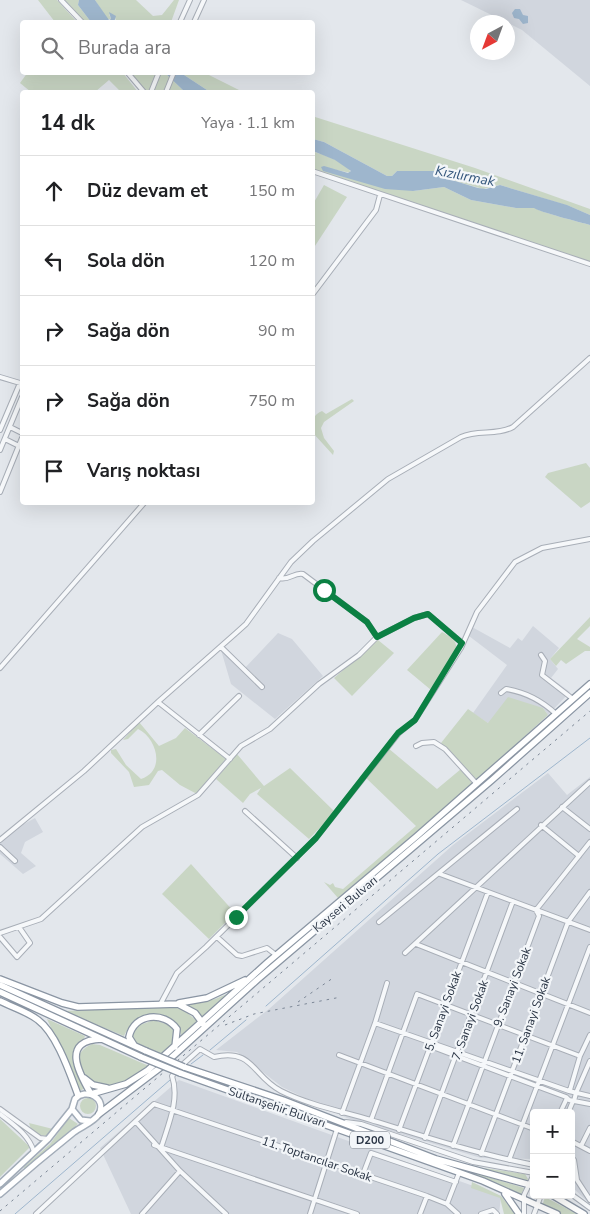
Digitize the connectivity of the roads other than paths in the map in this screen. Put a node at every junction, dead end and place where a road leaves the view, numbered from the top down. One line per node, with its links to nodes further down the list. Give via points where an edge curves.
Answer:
1 (61, 0): 4 (street)
2 (190, 0): 5 (street)
3 (204, 0): 6 (street)
4 (80, 20)
5 (181, 20)
6 (195, 20)
7 (130, 75): 10 (street)
8 (158, 75): 11 (street)
9 (173, 75): 12 (street)
10 (142, 90)
11 (152, 90)
12 (167, 90)
13 (315, 172): 14 (street)
14 (380, 195): 15 (street); 16 (street, via 376,210)
15 (590, 264)
16 (315, 291)
17 (590, 358): 30 (street, via 513,427 497,432 469,433 388,479 306,547)
18 (0, 377): 21 (street, via 20,383)
19 (20, 402): 20 (street)
20 (10, 427): 22 (street); 23 (street)
21 (0, 429): 22 (street)
22 (8, 432): 24 (street)
23 (20, 432)
24 (5, 440): 25 (street); 26 (street)
25 (19, 446): 27 (street)
26 (0, 450)
27 (0, 492)
28 (142, 505): 35 (street)
29 (590, 539): 32 (street, via 542,548 515,562 477,612)
30 (279, 578): 31 (street, via 303,574 367,622); 33 (street, via 246,624)
31 (377, 637): 32 (street, via 428,614); 46 (street, via 270,729 247,741)
32 (462, 643): 58 (street, via 415,720 398,733 338,812)
33 (221, 647): 37 (street); 42 (street)
34 (541, 655): 41 (street, via 546,661 542,675)
35 (0, 668)
36 (590, 684): 41 (highway, Kayseri Bulvarı)
37 (262, 687)
38 (501, 693): 43 (street, via 506,689 517,692 541,702)
39 (590, 693): 95 (highway, Kayseri Bulvarı)
40 (239, 696): 44 (street)
41 (572, 699): 43 (highway, Kayseri Bulvarı)
42 (158, 702): 44 (street); 54 (street, via 91,765)
43 (556, 714): 48 (highway, Kayseri Bulvarı)
44 (198, 735): 46 (street)
45 (416, 746): 48 (street, via 434,742 452,756)
46 (230, 759): 68 (street, via 198,795 142,827 47,914)
47 (590, 782): 49 (street)
48 (476, 784): 76 (highway, Kayseri Bulvarı)
49 (562, 807): 52 (street); 53 (street)
50 (517, 809): 60 (street)
51 (245, 812): 58 (street)
52 (542, 825): 57 (street); 61 (street)
53 (590, 829)
54 (0, 840)
55 (590, 842): 57 (street, 9. Sanayi Sokak)
56 (0, 847): 59 (street)
57 (579, 856): 65 (street, 9. Sanayi Sokak)
58 (297, 858): 72 (street)
59 (16, 861)
60 (440, 874): 61 (street); 66 (street)
61 (475, 887): 62 (street); 73 (street)
62 (488, 892): 64 (street); 77 (street, 5. Sanayi Sokak)
63 (590, 892): 67 (street, 11. Sanayi Sokak)
64 (513, 902): 65 (street); 78 (street, 7. Sanayi Sokak)
65 (536, 910): 67 (street); 82 (street, 9. Sanayi Sokak, via 539,916)
66 (379, 922)
67 (568, 922): 69 (street); 85 (street, 11. Sanayi Sokak)
68 (19, 927): 70 (street); 71 (street, via 30,943 17,957)
69 (590, 930)
70 (0, 933)
71 (0, 937)
72 (217, 937): 76 (street, via 237,955 267,948); 87 (street, via 177,973)
73 (416, 944): 75 (street); 77 (street)
74 (590, 948): 90 (street)
75 (404, 953)
76 (276, 955): 79 (highway, Kayseri Bulvarı)
77 (461, 963): 78 (street); 89 (street, 5. Sanayi Sokak)
78 (487, 973): 82 (street); 92 (street, 7. Sanayi Sokak)
79 (254, 975): 88 (highway, via 207,998); 95 (highway, Kayseri Bulvarı)
80 (0, 979): 87 (highway, via 71,1006 102,1008); 93 (highway)
81 (387, 983): 94 (street)
82 (513, 983): 85 (street); 96 (street, 9. Sanayi Sokak)
83 (0, 985): 93 (highway, Sultanşehir Bulvarı / D200)
84 (0, 992): 100 (highway, Sultanşehir Bulvarı / D200)
85 (541, 994): 90 (street); 98 (street, 11. Sanayi Sokak)
86 (0, 1001): 124 (highway, via 37,1019 47,1029)
87 (161, 1003): 88 (highway)
88 (174, 1003): 95 (highway, via 188,1008)
89 (445, 1005): 92 (street); 97 (street, via 417,994); 101 (street, 5. Sanayi Sokak)
90 (568, 1005): 91 (street); 102 (street)
91 (590, 1013)
92 (471, 1015): 96 (street); 106 (street, 7. Sanayi Sokak)
93 (68, 1016): 104 (highway, Sultanşehir Bulvarı / D200)
94 (375, 1023): 97 (street); 110 (street)
95 (204, 1024): 103 (highway, Kayseri Bulvarı); 137 (highway, Kayseri Bulvarı, via 157,1071)
96 (498, 1025): 98 (street); 108 (street, 9. Sanayi Sokak)
97 (402, 1032): 101 (street); 113 (street)
98 (526, 1035): 102 (street); 112 (street, 11. Sanayi Sokak)
99 (590, 1035): 107 (street)
100 (102, 1039): 114 (highway, via 87,1042 78,1052 76,1065); 146 (highway, Sultanşehir Bulvarı / D200, bridge, via 180,1073)
101 (430, 1044): 106 (street); 117 (street, 5. Sanayi Sokak)
102 (553, 1045): 107 (street); 116 (street)
103 (176, 1046): 104 (highway, via 177,1029 167,1019 157,1016 142,1019 133,1026 129,1037); 119 (highway, Kayseri Bulvarı, via 139,1078)
104 (136, 1047): 141 (highway, Sultanşehir Bulvarı / D200, bridge)
105 (339, 1054): 110 (street)
106 (457, 1054): 108 (street); 111 (street); 123 (street, 7. Sanayi Sokak)
107 (580, 1056): 120 (street)
108 (484, 1061): 111 (street, 9. Sanayi Sokak); 112 (street)
109 (590, 1061): 121 (street)
110 (360, 1063): 113 (street); 135 (street)
111 (482, 1066): 115 (street); 128 (street, 9. Sanayi Sokak)
112 (512, 1072): 115 (street, 11. Sanayi Sokak); 116 (street)
113 (388, 1073): 117 (street); 140 (street)
114 (82, 1077): 119 (highway, via 93,1085); 122 (highway)
115 (510, 1077): 118 (street); 138 (street, 11. Sanayi Sokak)
116 (540, 1082): 118 (street); 120 (street)
117 (416, 1084): 123 (street); 147 (street, 5. Sanayi Sokak)
118 (538, 1087): 126 (street); 143 (street)
119 (110, 1088): 122 (highway, Kayseri Bulvarı)
120 (569, 1091): 121 (street); 126 (street)
121 (576, 1093): 125 (street); 127 (street)
122 (91, 1094): 124 (main road); 137 (main road, via 100,1104)
123 (442, 1095): 128 (street); 148 (street, 7. Sanayi Sokak)
124 (78, 1096): 131 (main road)
125 (590, 1096)
126 (567, 1098): 127 (street); 132 (street)
127 (573, 1101): 129 (street); 133 (street)
128 (468, 1104): 138 (street); 152 (street, 9. Sanayi Sokak)
129 (590, 1104)
130 (0, 1109): 149 (street, via 40,1138)
131 (72, 1109): 139 (main road, via 81,1120); 149 (main road)
132 (562, 1109)
133 (570, 1109)
134 (172, 1110): 135 (street, via 176,1087 172,1076 200,1050 214,1057 231,1053 249,1063 279,1090); 142 (street, 11. Toptancılar Sokak, via 154,1104); 154 (street); 159 (street, 11. Toptancılar Sokak)
135 (342, 1113): 140 (street)
136 (0, 1114): 156 (street, via 23,1133)
137 (99, 1114): 139 (main road)
138 (496, 1115): 143 (street); 157 (street, 11. Sanayi Sokak)
139 (90, 1120): 171 (main road)
140 (371, 1120): 147 (street)
141 (337, 1121): 164 (street, via 361,1124 472,1162); 168 (highway, Sultanşehir Bulvarı / D200, via 436,1159)
142 (136, 1122): 151 (street); 183 (street)
143 (523, 1125): 144 (street); 158 (street)
144 (530, 1128)
145 (590, 1128): 153 (street)
146 (337, 1129): 159 (street); 163 (highway, Sultanşehir Bulvarı / D200)
147 (398, 1130): 148 (street)
148 (425, 1138): 152 (street)
149 (48, 1139): 156 (main road)
150 (575, 1144): 153 (street)
151 (154, 1145): 154 (street); 162 (street)
152 (453, 1146): 157 (street)
153 (581, 1146): 155 (street)
154 (162, 1148): 176 (street)
155 (590, 1151)
156 (34, 1152): 167 (main road)
157 (482, 1154): 158 (street)
158 (508, 1160): 160 (street)
159 (326, 1162): 165 (street, 11. Toptancılar Sokak); 176 (street)
160 (530, 1164)
161 (575, 1167): 178 (street, via 577,1180)
162 (180, 1171): 184 (street); 185 (street)
163 (459, 1173): 166 (street); 169 (highway, Sultanşehir Bulvarı / D200)
164 (530, 1173)
165 (364, 1174): 166 (street, via 371,1154); 172 (street, 11. Toptancılar Sokak)
166 (456, 1182): 179 (street)
167 (0, 1184)
168 (530, 1186)
169 (495, 1187): 177 (highway, Sultanşehir Bulvarı / D200); 191 (highway, via 508,1196)
170 (530, 1189): 177 (street)
171 (0, 1194)
172 (427, 1196): 179 (street, 11. Toptancılar Sokak); 188 (street)
173 (575, 1197): 181 (street)
174 (540, 1199): 180 (street)
175 (559, 1199): 195 (highway)
176 (315, 1200): 186 (street); 187 (street)
177 (523, 1200): 180 (highway, Sultanşehir Bulvarı / D200); 192 (street)
178 (590, 1200)
179 (447, 1204): 189 (street, 11. Toptancılar Sokak)
180 (538, 1206): 193 (street); 194 (highway, Sultanşehir Bulvarı / D200)
181 (590, 1208)
182 (494, 1213): 190 (street)
183 (36, 1214)
184 (142, 1214)
185 (226, 1214)
186 (310, 1214)
187 (357, 1214)
188 (420, 1214)
189 (458, 1214)
190 (481, 1214)
191 (519, 1214)
192 (524, 1214)
193 (534, 1214)
194 (557, 1214)
195 (584, 1214)

